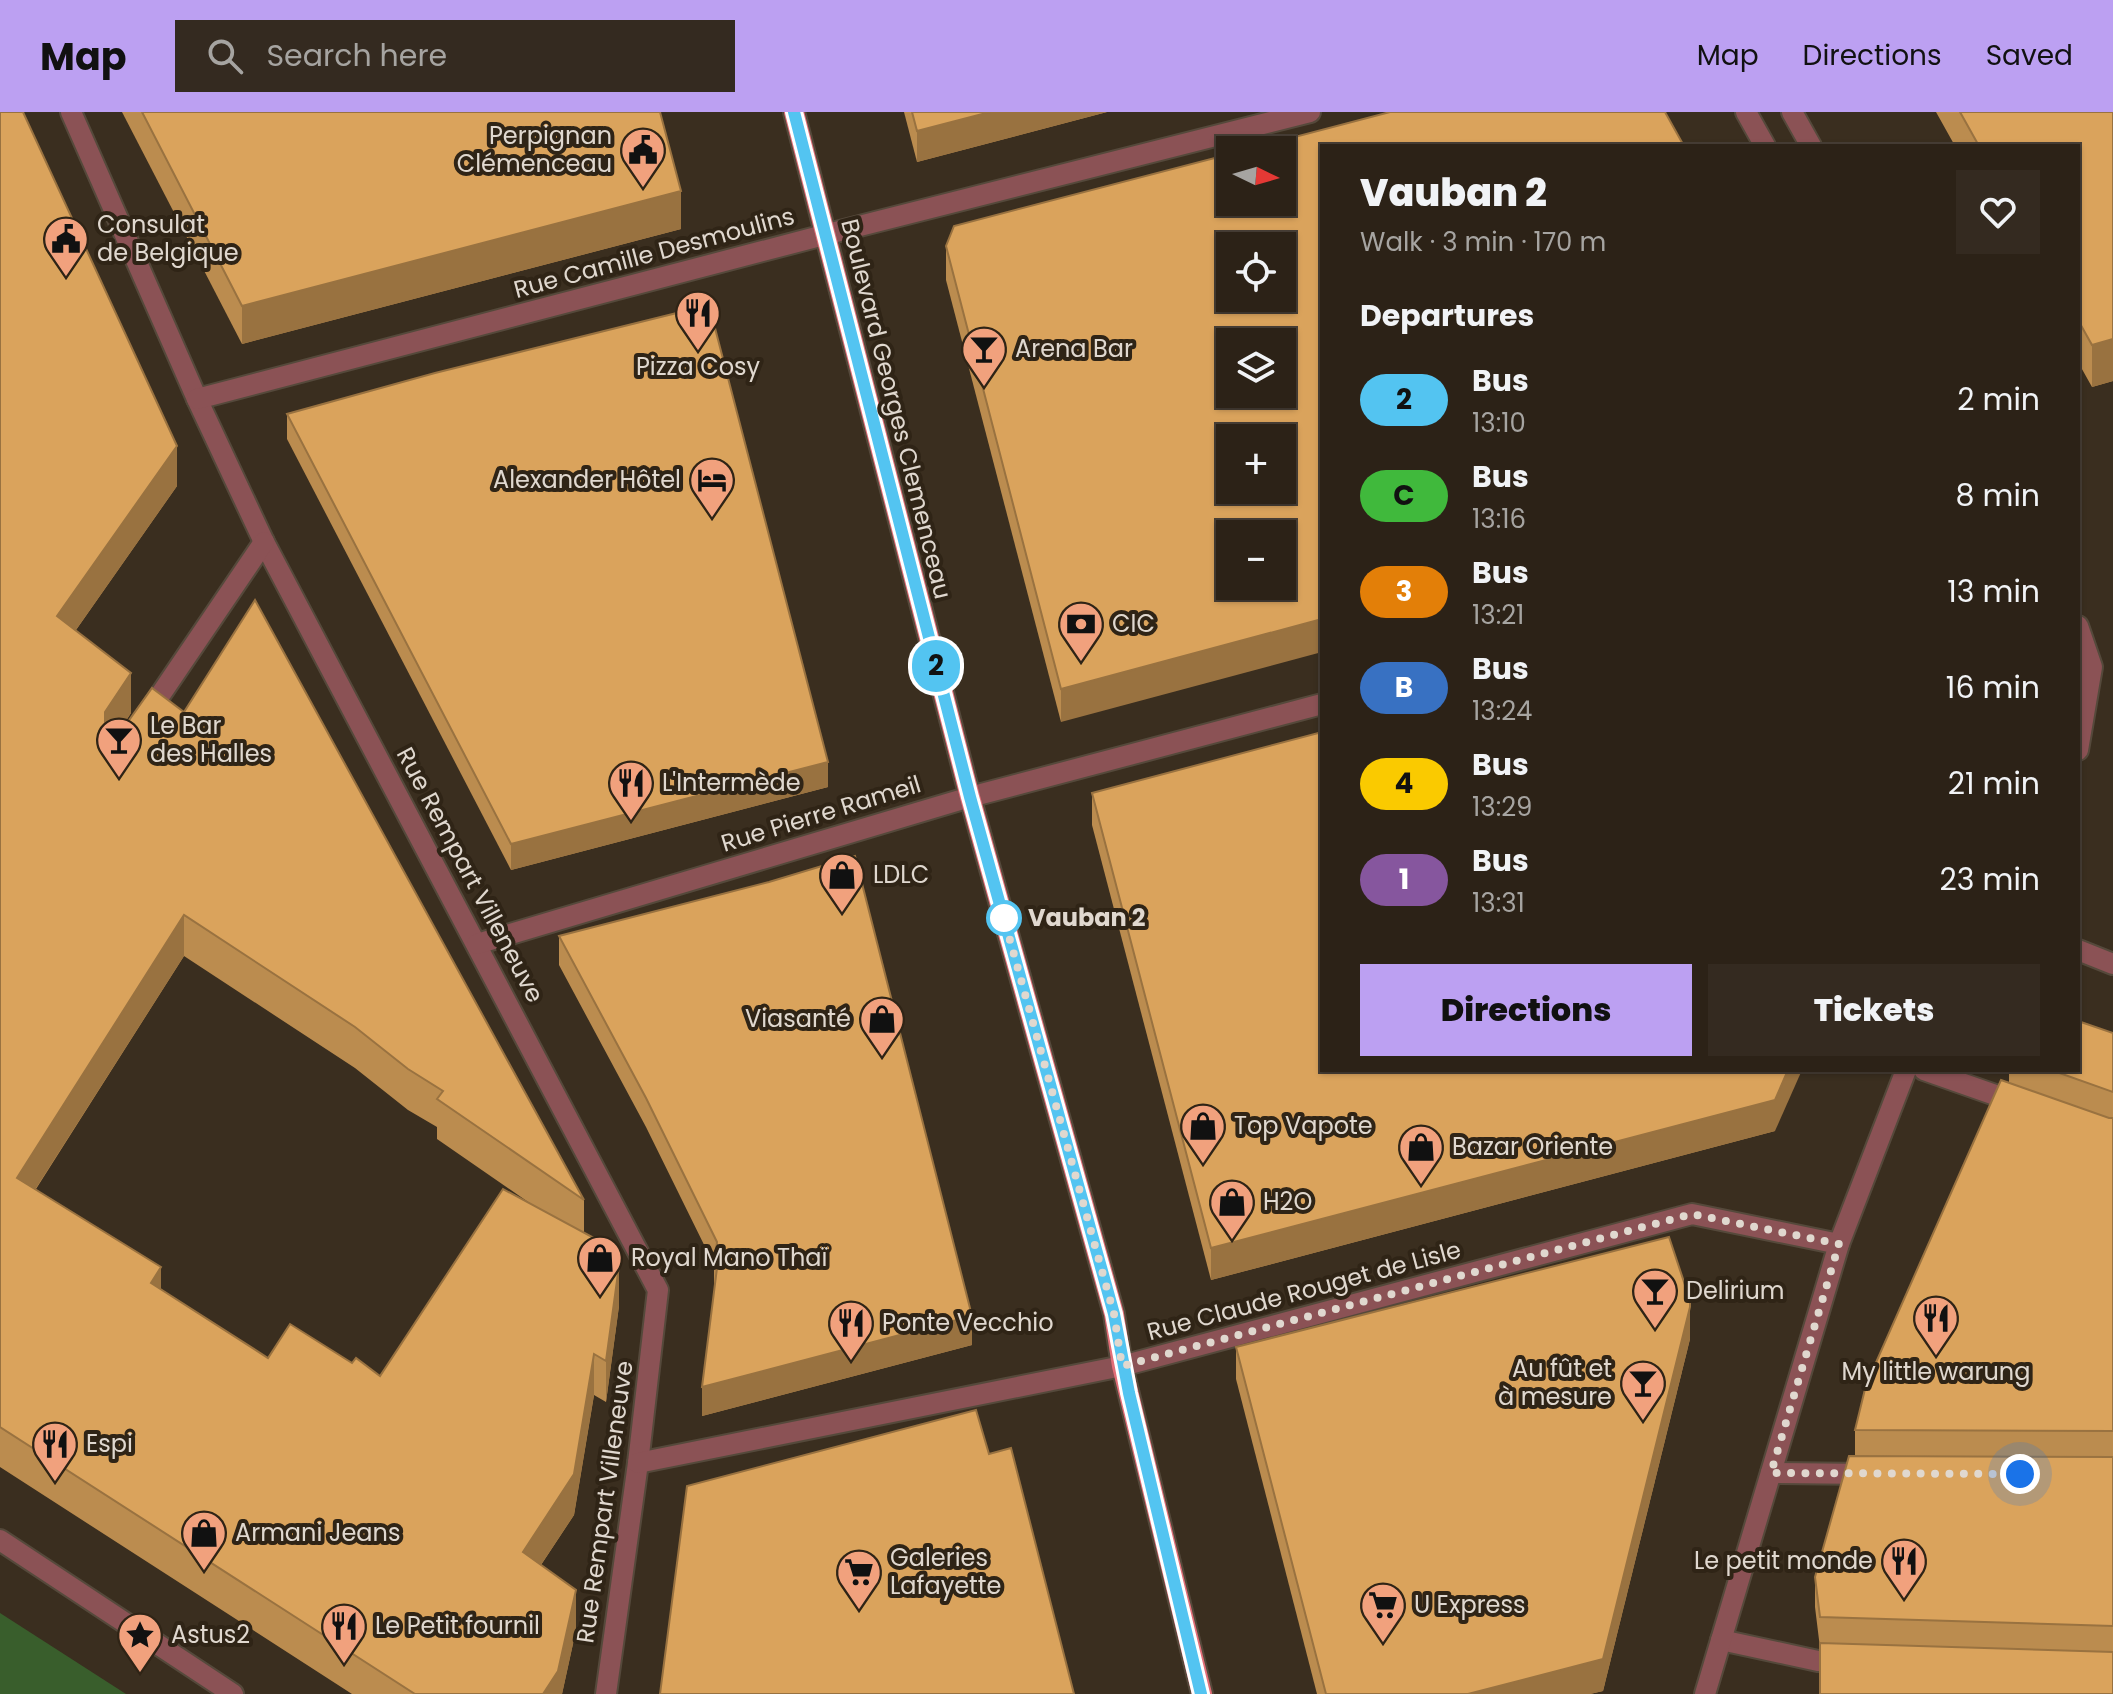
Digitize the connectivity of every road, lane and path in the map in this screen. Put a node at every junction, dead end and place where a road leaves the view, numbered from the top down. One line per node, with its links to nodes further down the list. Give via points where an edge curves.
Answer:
1 (71, 112): 9 (street, Rue Rempart Villeneuve)
2 (794, 112): 8 (main road, Boulevard Georges Clemenceau)
3 (1310, 112): 8 (street, Rue Camille Desmoulins)
4 (1746, 112): 6 (street)
5 (1792, 112): 7 (street)
6 (1764, 144)
7 (1810, 144)
8 (824, 235): 9 (street, Rue Camille Desmoulins); 15 (main road, Boulevard Georges Clemenceau)
9 (197, 399): 10 (street, Rue Rempart Villeneuve)
10 (264, 542): 13 (street); 16 (street, Rue Rempart Villeneuve)
11 (2080, 632): 14 (street, via 2092,667)
12 (1320, 705): 15 (street, Rue Pierre Rameil)
13 (134, 734)
14 (2080, 738)
15 (970, 797): 16 (street, Rue Pierre Rameil); 23 (main road, Boulevard Georges Clemenceau, via 1114,1314)
16 (477, 944): 24 (street, Rue Rempart Villeneuve, via 658,1290)
17 (2080, 951): 18 (street)
18 (2113, 964)
19 (1905, 1072): 22 (street)
20 (1930, 1072): 21 (street)
21 (2040, 1111)
22 (1839, 1244): 23 (street, Rue Claude Rouget de Lisle, via 1692,1214); 25 (street)
23 (1122, 1366): 24 (street, Rue Claude Rouget de Lisle); 32 (main road, Boulevard Georges Clemenceau)
24 (638, 1463): 31 (street, Rue Rempart Villeneuve)
25 (1771, 1473): 26 (street); 28 (street)
26 (1895, 1474)
27 (0, 1540): 30 (street)
28 (1721, 1640): 29 (street, via 1818,1661); 33 (street)
29 (1865, 1662)
30 (233, 1694)
31 (606, 1694)
32 (1202, 1694)
33 (1705, 1694)

